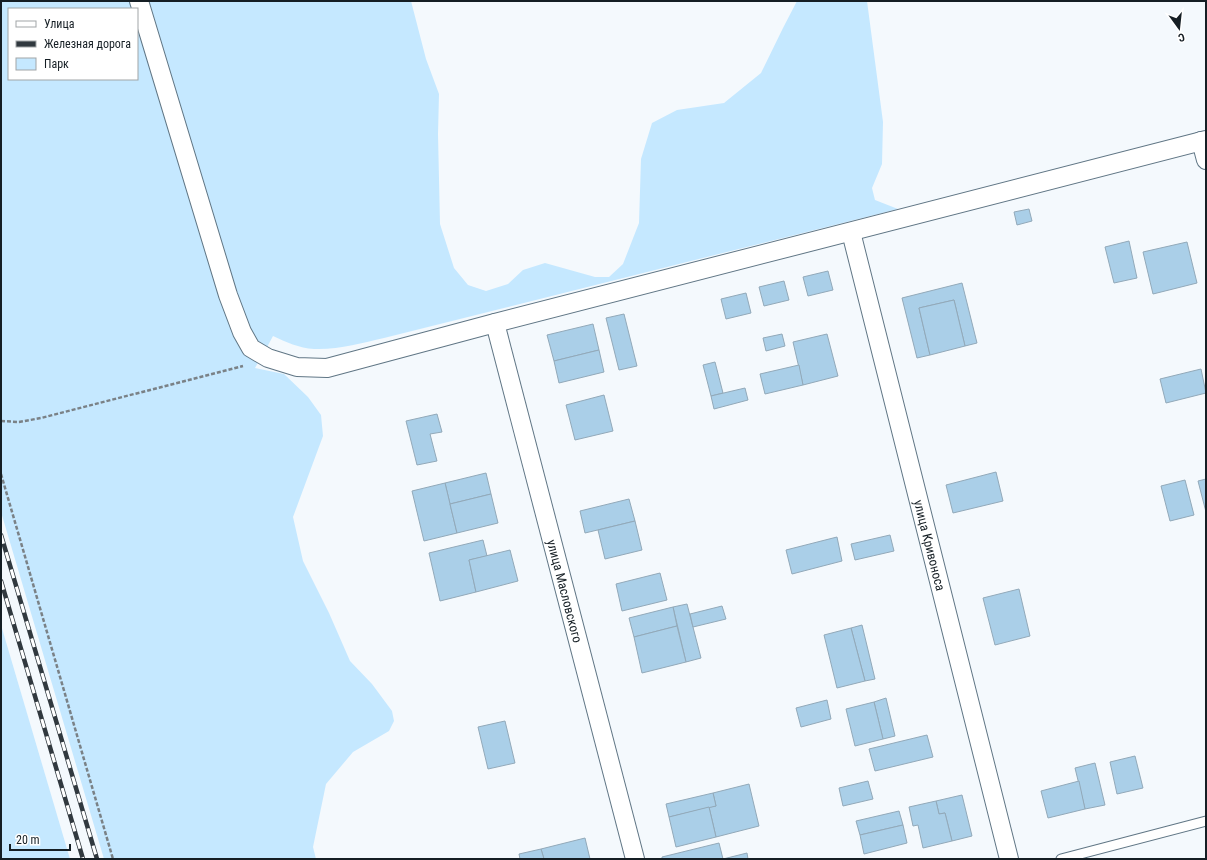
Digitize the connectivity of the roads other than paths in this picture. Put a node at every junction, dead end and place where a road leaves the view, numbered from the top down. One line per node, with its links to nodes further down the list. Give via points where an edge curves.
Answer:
1 (139, 1): 5 (street, via 228,295 251,348 268,358 298,367 327,368)
2 (1204, 141): 3 (street); 4 (street)
3 (1206, 160)
4 (851, 232): 5 (street); 8 (street, улица Кривоноса)
5 (494, 323): 7 (street, улица Масловского)
6 (1206, 821): 9 (lane)
7 (635, 859)
8 (1009, 859)
9 (1061, 859)

